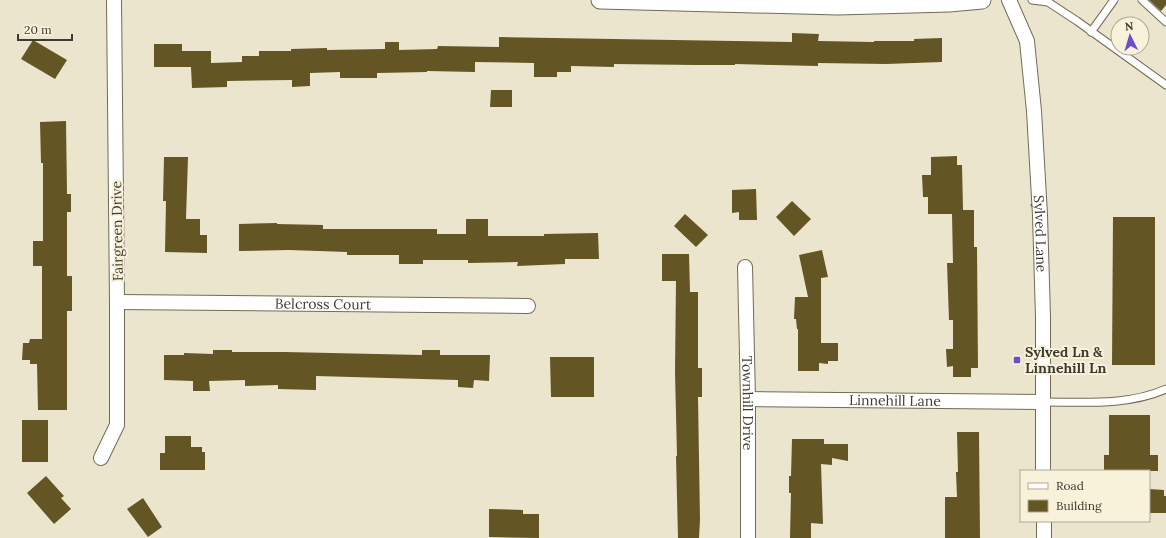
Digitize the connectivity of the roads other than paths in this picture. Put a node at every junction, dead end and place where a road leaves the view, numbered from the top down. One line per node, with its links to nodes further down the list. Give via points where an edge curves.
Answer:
1 (114, 0): 14 (street, Fairgreen Drive)
2 (600, 0): 8 (street)
3 (982, 0): 9 (street, via 838,6)
4 (1009, 0): 18 (street, Sylved Lane, via 1027,41 1034,111 1040,215)
5 (1032, 0): 11 (lane, via 1048,2)
6 (1114, 0): 11 (lane)
7 (1142, 0): 10 (lane)
8 (661, 1): 9 (street)
9 (737, 2)
10 (1166, 22)
11 (1091, 32): 12 (lane)
12 (1166, 85)
13 (745, 267): 17 (street, Townhill Drive)
14 (117, 302): 15 (street, Belcross Court); 19 (street, Fairgreen Drive, via 117,426)
15 (528, 306)
16 (1166, 389): 18 (lane, via 1156,394 1119,401)
17 (748, 399): 18 (street, Linnehill Lane); 22 (street, Townhill Drive)
18 (1043, 402): 20 (street, Sylved Lane)
19 (101, 458)
20 (1043, 470)
21 (1044, 522): 23 (street)
22 (748, 538)
23 (1044, 538)

